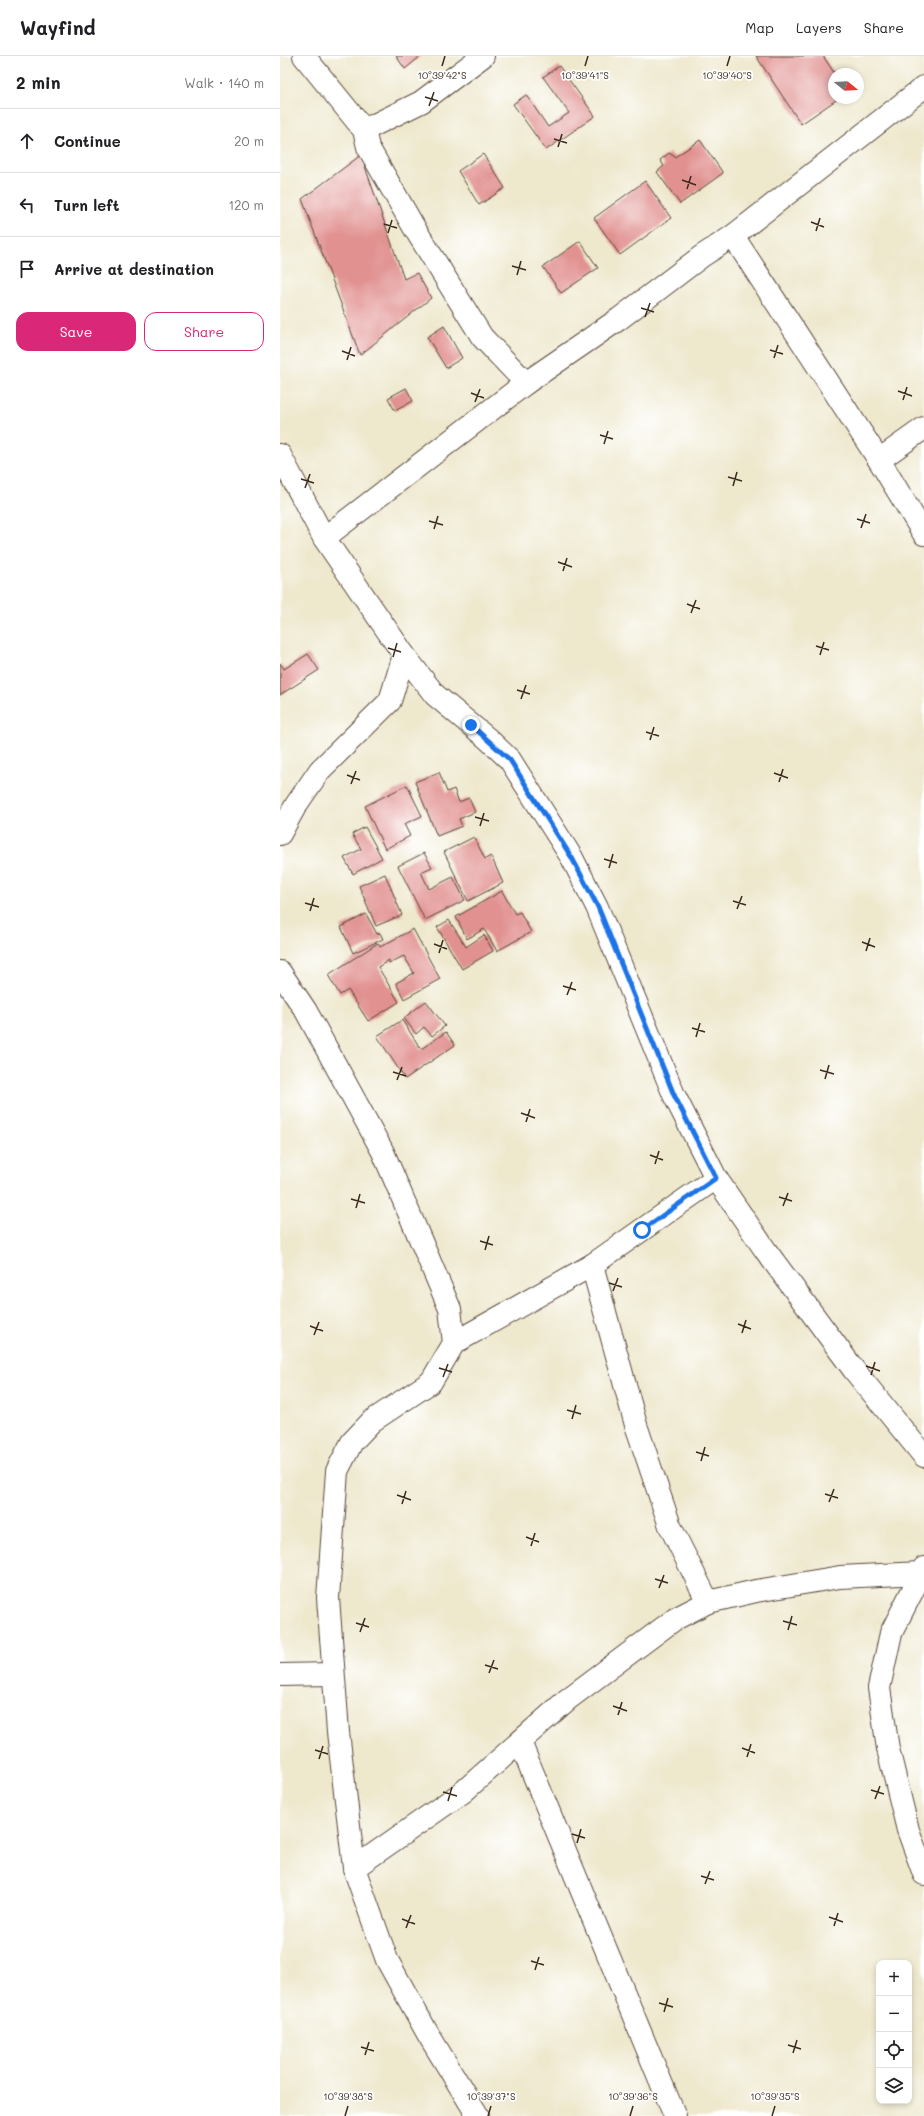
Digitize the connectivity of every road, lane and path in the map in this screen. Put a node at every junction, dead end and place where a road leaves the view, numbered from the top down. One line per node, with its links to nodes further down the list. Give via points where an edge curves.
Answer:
1 (304, 56): 4 (street)
2 (484, 56): 4 (street, via 421,102)
3 (924, 87): 5 (street)
4 (364, 130): 6 (street, via 368,147 482,337)
5 (733, 236): 6 (street); 9 (street)
6 (526, 383): 11 (street)
7 (924, 428): 9 (street)
8 (280, 455): 11 (street)
9 (879, 460): 10 (street)
10 (924, 534)
11 (324, 538): 12 (street)
12 (404, 655): 13 (street, via 390,701 320,770); 15 (street, via 435,695 510,760 572,858 598,907 674,1095)
13 (280, 834)
14 (280, 972): 17 (street, via 306,1012 383,1152 450,1309)
15 (716, 1178): 16 (street); 18 (street, via 766,1252 854,1370)
16 (592, 1266): 17 (street); 20 (street, via 636,1425 670,1526)
17 (454, 1342): 21 (street, via 431,1382 372,1421 352,1442 337,1471 328,1598)
18 (924, 1456)
19 (923, 1570): 20 (street, via 840,1577); 25 (street, via 891,1633 878,1688 888,1749 908,1830)
20 (708, 1602): 23 (street, via 675,1619 568,1699)
21 (333, 1674): 22 (street); 24 (street)
22 (280, 1675)
23 (520, 1742): 24 (street, via 463,1792); 27 (street)
24 (354, 1868): 26 (street, via 386,1960)
25 (924, 1874)
26 (478, 2116)
27 (675, 2116)

